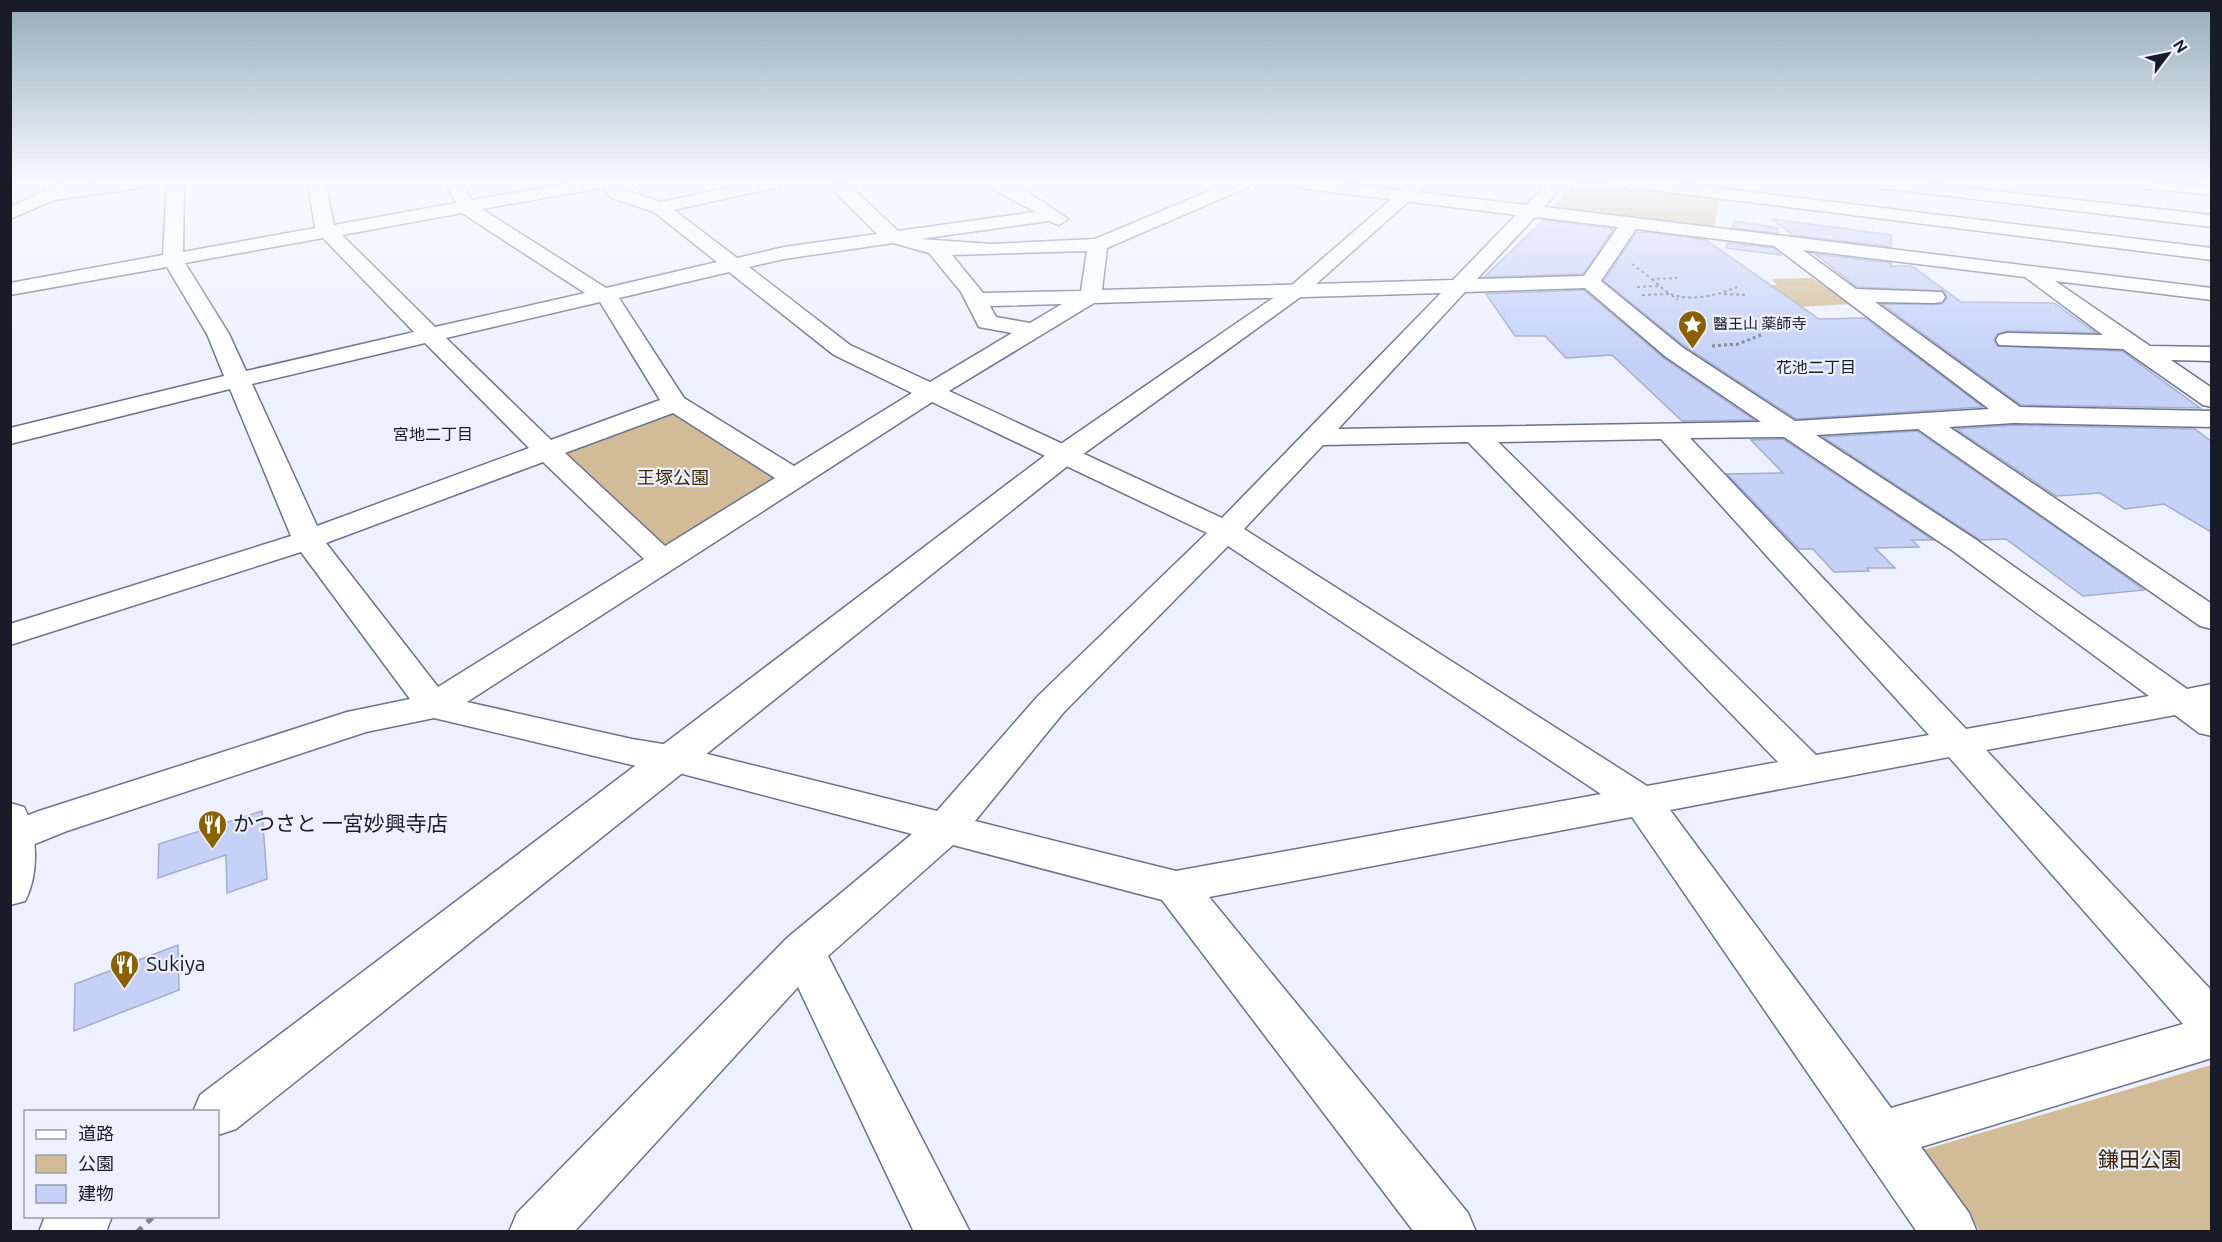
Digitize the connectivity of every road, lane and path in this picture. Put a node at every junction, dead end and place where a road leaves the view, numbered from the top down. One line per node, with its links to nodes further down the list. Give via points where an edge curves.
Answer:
1 (173, 241): 21 (street)
2 (278, 241): 21 (street)
3 (337, 241): 44 (street)
4 (519, 241): 33 (street)
5 (702, 241): 22 (street)
6 (860, 241): 22 (street)
7 (904, 241): 18 (street)
8 (1092, 241): 17 (street)
9 (1107, 241): 17 (street)
10 (1353, 241): 32 (street)
11 (1502, 241): 27 (street)
12 (1618, 241): 20 (street)
13 (1766, 241): 16 (street)
14 (2011, 241): 23 (street)
15 (2099, 241): 19 (street)
16 (1781, 243): 23 (street); 38 (street)
17 (1098, 245): 18 (street); 39 (street)
18 (936, 249): 41 (street)
19 (2211, 254)
20 (1606, 259): 25 (path, via 1635,265); 26 (street)
21 (173, 260): 31 (street); 50 (street, via 218,334)
22 (731, 264): 33 (street); 51 (street, via 842,350)
23 (2028, 272): 36 (street); 48 (street)
24 (1677, 278): 25 (path)
25 (1652, 279): 28 (path)
26 (1590, 282): 27 (street); 57 (street, via 1674,352)
27 (1459, 285): 32 (street); 61 (street)
28 (1660, 286): 29 (path); 34 (path)
29 (1637, 287)
30 (1737, 287): 35 (path)
31 (10, 289)
32 (1299, 289): 39 (street); 63 (street)
33 (602, 294): 44 (street); 53 (street, via 609,299)
34 (1670, 294): 35 (path); 42 (path)
35 (1723, 294): 37 (path)
36 (2211, 294)
37 (1747, 295)
38 (1851, 295): 40 (street); 54 (street)
39 (1090, 296): 41 (street); 43 (street)
40 (1934, 297)
41 (978, 300): 43 (street, via 987,322)
42 (1678, 300)
43 (1032, 330): 51 (street)
44 (431, 334): 50 (street); 62 (street)
45 (1761, 336): 47 (path, via 1738,344)
46 (2007, 340): 48 (street)
47 (1704, 346)
48 (2138, 348): 49 (street); 52 (street)
49 (2211, 354)
50 (238, 380): 59 (street); 66 (street)
51 (932, 392): 63 (street); 64 (street)
52 (2211, 400)
53 (675, 403): 62 (street); 64 (street)
54 (2014, 415): 55 (street); 56 (street)
55 (2211, 419)
56 (1925, 422): 57 (street); 68 (street)
57 (1786, 429): 58 (street); 71 (street, via 1964,545)
58 (1667, 430): 60 (street); 72 (street)
59 (10, 436)
60 (1477, 436): 61 (street); 74 (street)
61 (1315, 437): 65 (street)
62 (547, 451): 66 (street); 67 (street)
63 (1065, 454): 65 (street); 73 (street)
64 (795, 479): 67 (street)
65 (1226, 531): 75 (street); 76 (street, via 1051,704)
66 (308, 540): 69 (street); 70 (street)
67 (664, 562): 70 (street)
68 (2211, 619)
69 (10, 634)
70 (434, 706): 73 (street); 77 (street, via 360,721)
71 (2201, 708): 72 (street)
72 (1958, 743): 74 (street); 81 (street)
73 (675, 759): 76 (street); 83 (street)
74 (1809, 771): 75 (street)
75 (1642, 802): 78 (street); 84 (street)
76 (946, 828): 78 (street); 80 (street)
77 (12, 831): 79 (street)
78 (1176, 887): 91 (street)
79 (10, 889)
80 (803, 951): 89 (street); 90 (street)
81 (2211, 1024)
82 (2211, 1037): 84 (street)
83 (219, 1111)
84 (1881, 1136): 92 (street)
85 (83, 1218): 87 (street)
86 (152, 1218): 88 (path)
87 (66, 1232)
88 (137, 1232)
89 (536, 1232)
90 (943, 1232)
91 (1449, 1232)
92 (1950, 1232)

